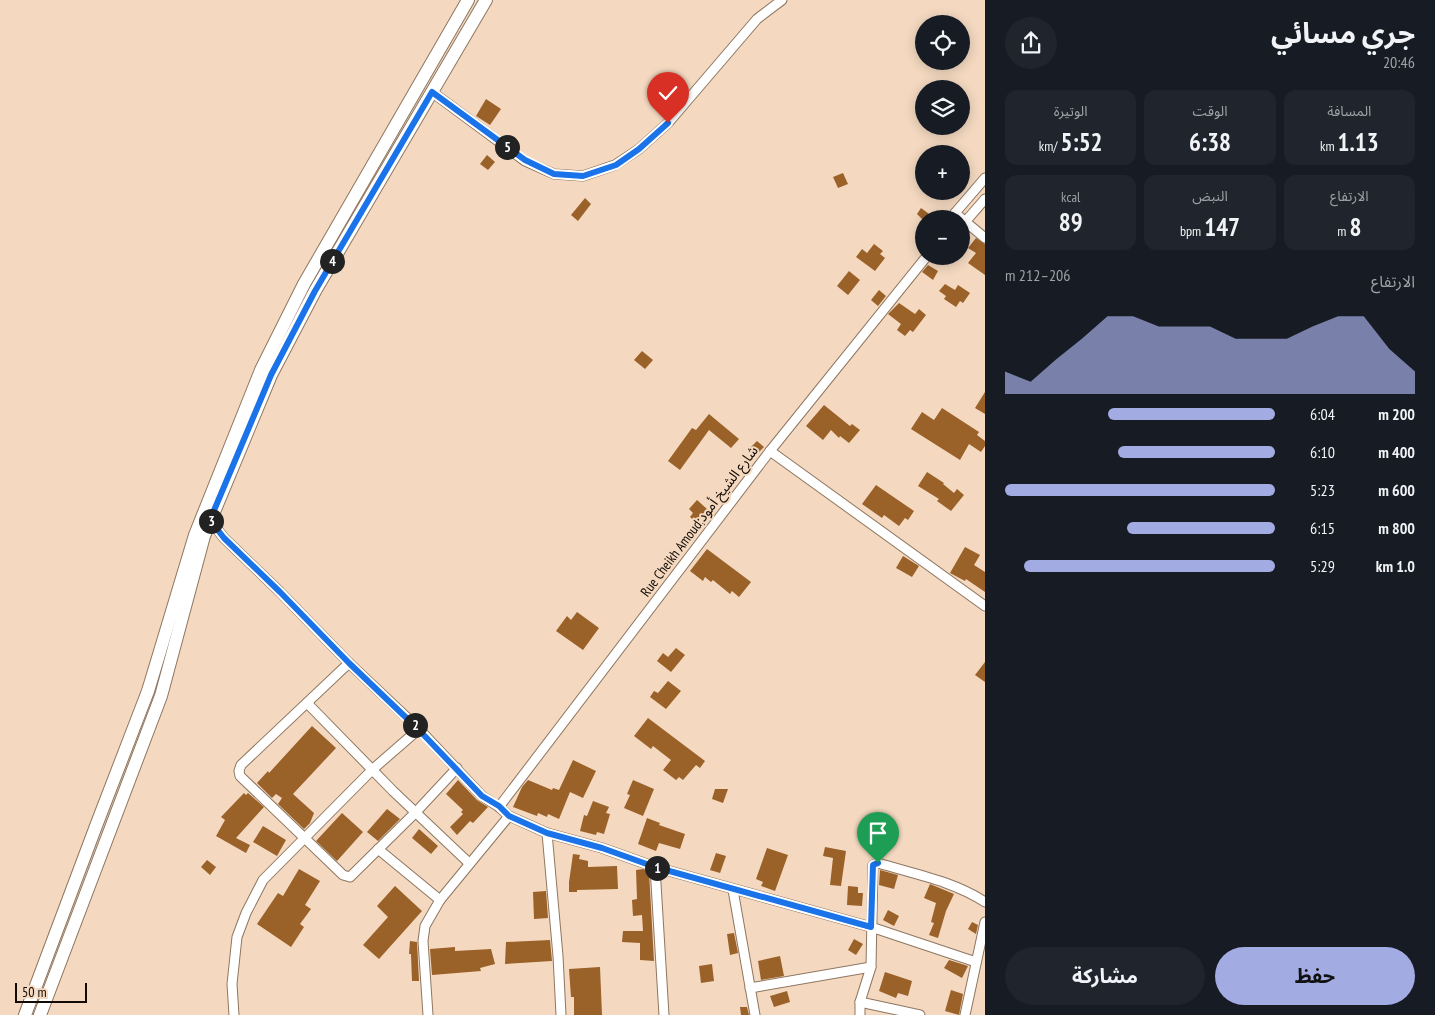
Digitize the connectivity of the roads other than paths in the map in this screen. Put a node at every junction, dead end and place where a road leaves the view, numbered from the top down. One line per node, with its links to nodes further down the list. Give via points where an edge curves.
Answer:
1 (468, 0): 39 (street, via 304,284 261,370 195,534 148,691)
2 (486, 0): 4 (street)
3 (782, 0): 4 (street, via 758,19 647,143 616,165 583,176 554,174 525,160)
4 (432, 92): 13 (street, via 315,291 271,375)
5 (985, 178): 7 (street)
6 (985, 199): 8 (street)
7 (959, 210)
8 (970, 215)
9 (970, 227): 10 (street)
10 (985, 238)
11 (920, 265): 12 (street, Rue Cheikh Amoud;شارع الشيخ أمود)
12 (770, 451): 16 (street); 22 (street, Rue Cheikh Amoud;شارع الشيخ أمود)
13 (210, 520): 14 (street); 15 (street)
14 (204, 536): 15 (street); 40 (street, via 161,696)
15 (224, 538): 17 (street)
16 (985, 606)
17 (349, 663): 18 (street); 19 (street)
18 (307, 703): 21 (street); 26 (street, via 241,764 239,771 240,776)
19 (419, 730): 20 (street); 21 (street)
20 (457, 768): 22 (street, via 482,796); 23 (street)
21 (373, 769): 23 (street); 26 (street)
22 (499, 806): 24 (street)
23 (416, 812): 27 (street); 28 (street)
24 (509, 816): 25 (street); 28 (street)
25 (547, 833): 29 (street); 43 (street)
26 (306, 837): 27 (street, via 346,877 352,877); 41 (street, via 262,880 246,913 237,937 232,984)
27 (378, 849): 31 (street)
28 (469, 863): 31 (street)
29 (655, 867): 30 (street); 44 (street)
30 (732, 890): 34 (street); 37 (street)
31 (440, 900): 42 (street, via 425,926 423,941)
32 (985, 902): 34 (street, via 940,881 878,863 873,865)
33 (985, 922): 35 (street)
34 (871, 927): 35 (street); 36 (street)
35 (976, 962): 48 (street)
36 (871, 967): 37 (street); 38 (street)
37 (750, 988): 45 (street)
38 (860, 1002): 46 (street); 47 (street)
39 (25, 1015)
40 (40, 1015)
41 (234, 1015)
42 (428, 1015)
43 (561, 1015)
44 (664, 1015)
45 (755, 1015)
46 (860, 1015)
47 (920, 1015)
48 (965, 1015)

